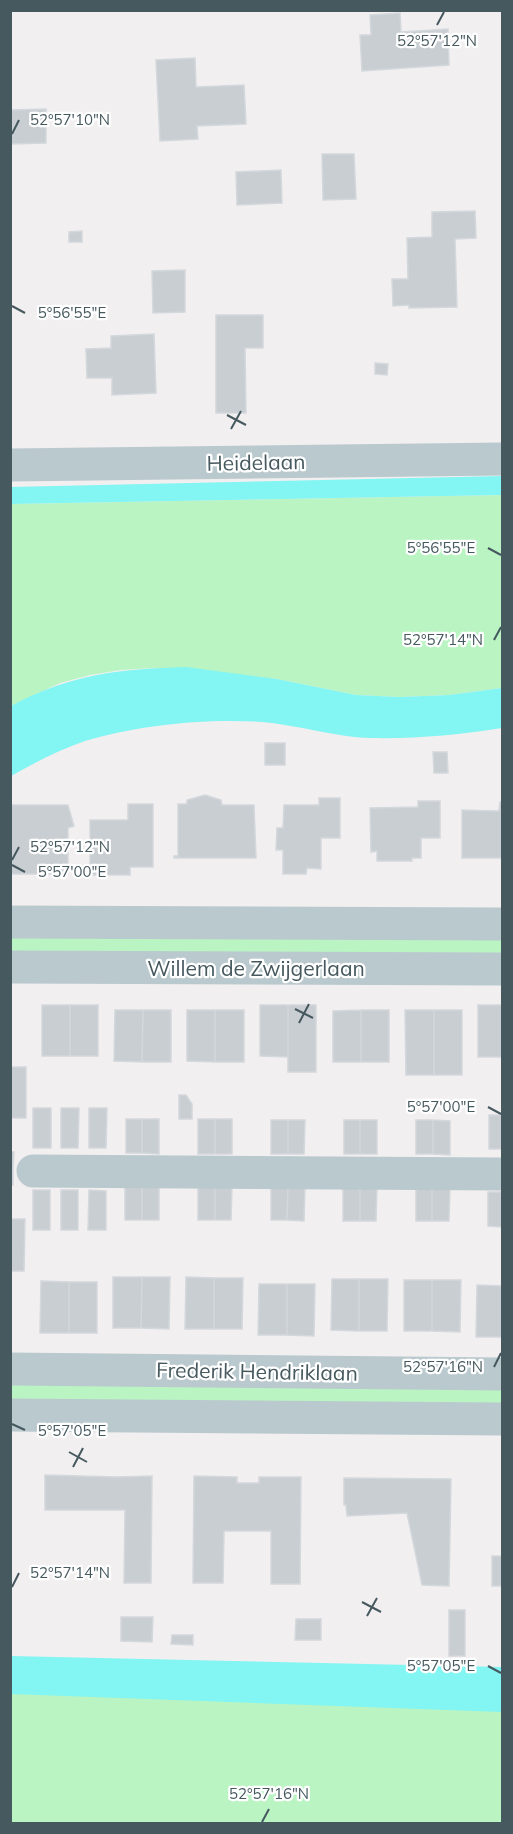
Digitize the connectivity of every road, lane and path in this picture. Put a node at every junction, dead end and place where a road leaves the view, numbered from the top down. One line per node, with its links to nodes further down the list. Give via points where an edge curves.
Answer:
1 (502, 459): 2 (street, Heidelaan)
2 (10, 465)
3 (10, 922): 4 (street)
4 (502, 924)
5 (10, 967): 6 (street, Willem de Zwijgerlaan)
6 (502, 969)
7 (33, 1171): 8 (street)
8 (502, 1174)
9 (10, 1369): 10 (street, Frederik Hendriklaan)
10 (502, 1374)
11 (10, 1415): 12 (street)
12 (502, 1419)

